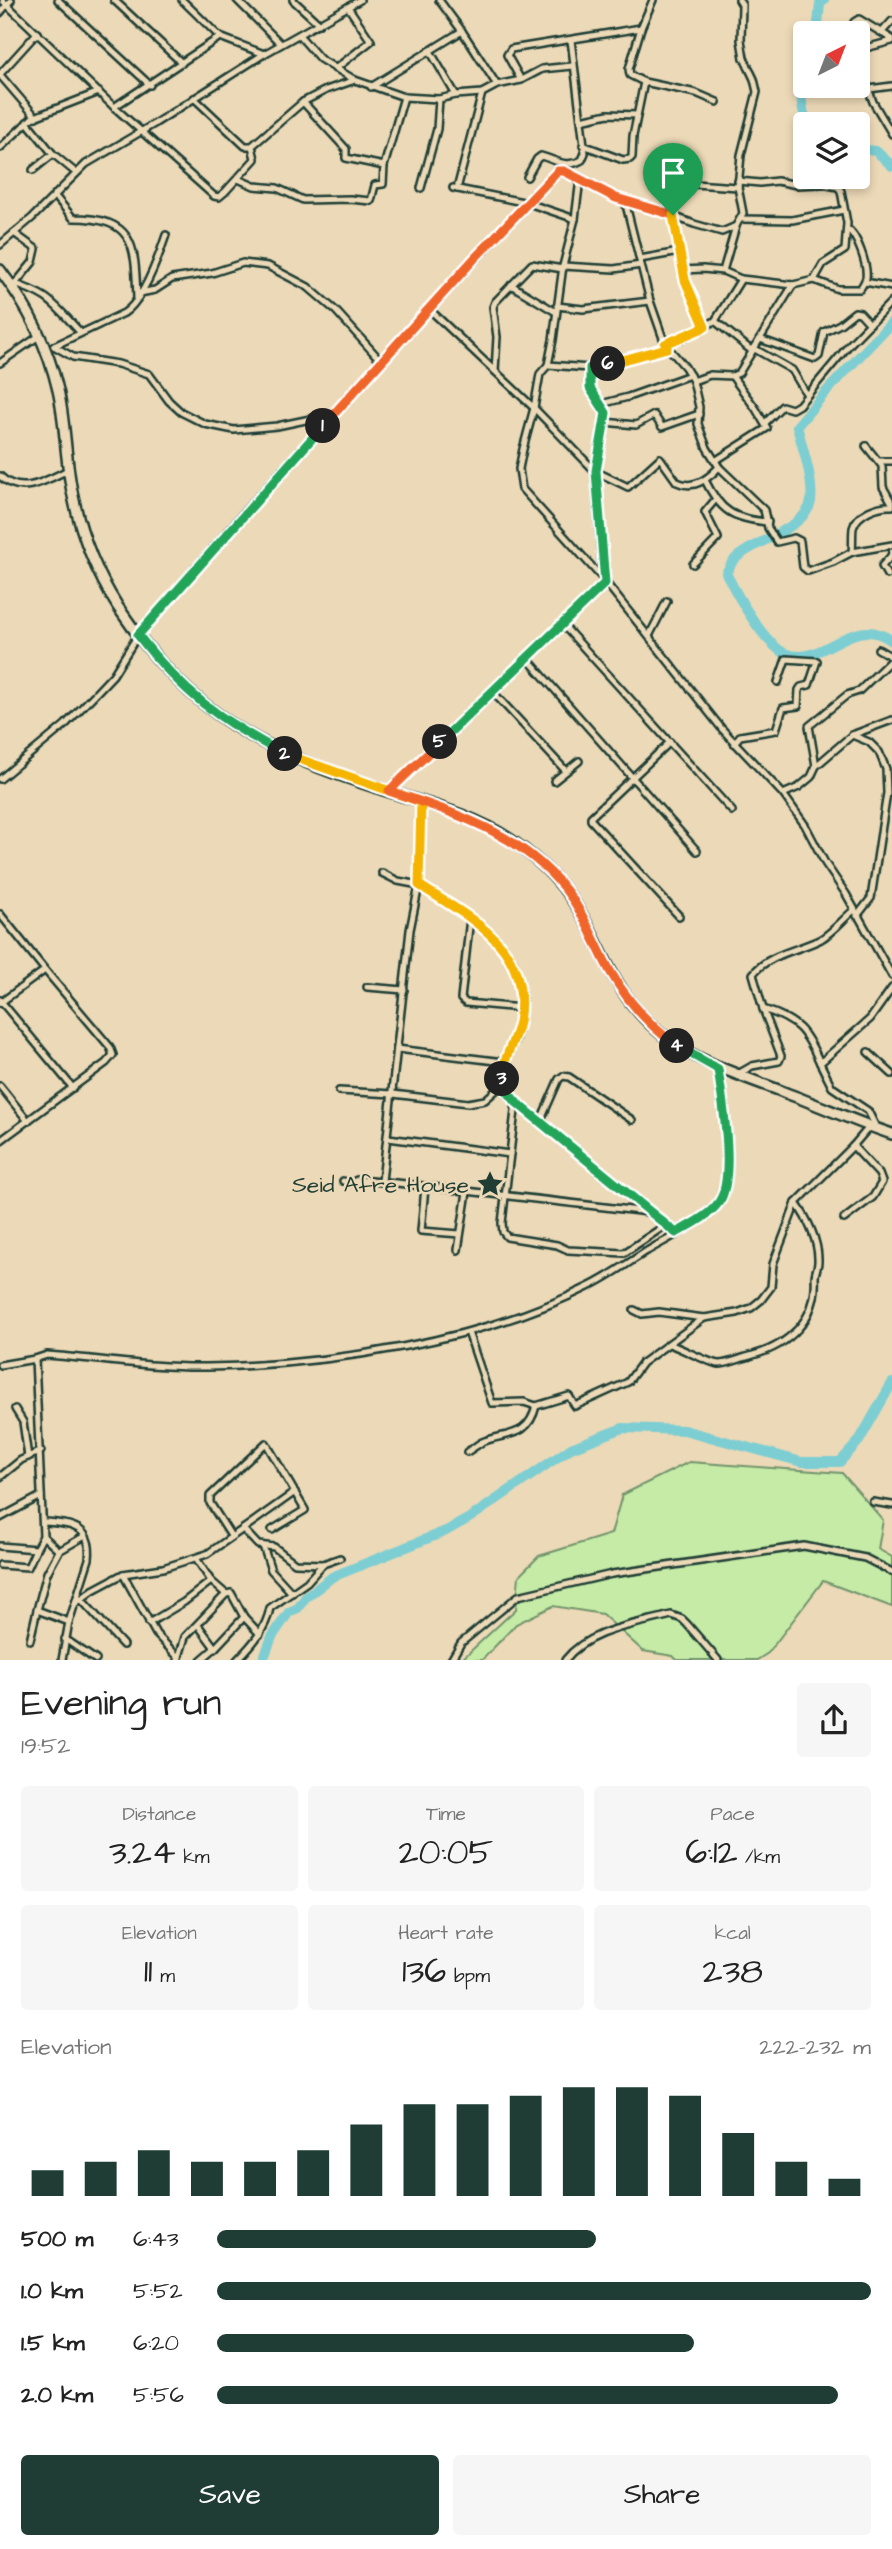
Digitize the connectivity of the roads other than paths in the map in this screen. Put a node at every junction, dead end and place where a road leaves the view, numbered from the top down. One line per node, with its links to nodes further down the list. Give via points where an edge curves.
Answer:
1 (58, 0): 35 (street)
2 (114, 0): 28 (street)
3 (237, 0): 24 (street)
4 (293, 0): 14 (street)
5 (439, 0): 17 (street)
6 (653, 0): 16 (street)
7 (739, 0): 66 (street, via 744,58 757,92)
8 (187, 1): 21 (street)
9 (358, 1): 11 (street)
10 (5, 2): 12 (street); 19 (street)
11 (348, 7): 14 (street); 30 (street, via 372,41)
12 (0, 13)
13 (892, 21): 18 (street)
14 (319, 24): 20 (street)
15 (870, 26): 18 (street)
16 (641, 28): 22 (street); 34 (street, via 629,69 630,75)
17 (462, 31): 26 (street); 36 (street)
18 (882, 32): 23 (street)
19 (37, 33): 31 (street); 40 (street)
20 (299, 35): 24 (street); 30 (street, via 320,60)
21 (220, 37): 27 (street); 28 (street)
22 (571, 40): 29 (street); 33 (street, via 509,51)
23 (892, 40): 25 (street)
24 (281, 44): 27 (street)
25 (870, 46)
26 (429, 51): 38 (street); 43 (street)
27 (264, 54): 45 (street)
28 (182, 63): 35 (street)
29 (572, 66): 33 (street, via 542,69); 52 (street)
30 (335, 69): 32 (street)
31 (0, 74): 51 (street)
32 (355, 80): 38 (street); 47 (street)
33 (521, 80): 36 (street)
34 (644, 82): 48 (street); 50 (street)
35 (150, 85): 49 (street)
36 (497, 85): 42 (street)
37 (892, 86): 39 (street)
38 (371, 87): 44 (street)
39 (870, 89)
40 (99, 92): 49 (street); 51 (street)
41 (870, 92): 55 (street)
42 (482, 93): 43 (street); 70 (street, via 455,188)
43 (456, 95): 46 (street)
44 (404, 97): 46 (street); 60 (street)
45 (194, 98): 54 (street); 57 (street, via 245,146)
46 (439, 100): 67 (street, via 437,129)
47 (303, 102): 57 (street); 60 (street, via 346,149 346,158)
48 (717, 102)
49 (114, 107): 54 (street)
50 (637, 115): 52 (street, via 608,114); 56 (street, via 630,159)
51 (36, 117): 53 (street)
52 (580, 120): 56 (street)
53 (27, 122): 58 (street); 59 (street)
54 (142, 131): 62 (street); 64 (street, via 214,197)
55 (891, 131)
56 (583, 145): 63 (street, via 582,160 559,164 541,156)
57 (252, 146): 64 (street, via 255,159)
58 (0, 148)
59 (53, 154): 61 (street); 62 (street)
60 (384, 166): 64 (street, via 383,184 374,186 369,201 303,200)
61 (33, 170)
62 (75, 172): 68 (street)
63 (527, 177)
64 (238, 179)
65 (580, 179): 69 (street); 70 (street, via 558,171); 73 (street)
66 (738, 184): 71 (street, via 777,181 835,186 841,191); 72 (street, via 679,183); 74 (street)
67 (421, 188)
68 (54, 195): 77 (street); 93 (street, via 73,218 106,220 129,240)
69 (625, 201): 72 (street); 81 (street)
70 (528, 203): 73 (street); 96 (street)
71 (844, 210): 74 (street, via 792,220); 76 (street)
72 (670, 214): 75 (street, via 722,232); 80 (street)
73 (575, 219): 82 (street)
74 (741, 219): 75 (street)
75 (736, 226): 85 (street)
76 (847, 229): 87 (street, via 845,250 823,264); 88 (street, via 856,235)
77 (14, 233): 79 (street); 89 (street, via 36,248 33,261)
78 (166, 235): 93 (street)
79 (0, 245)
80 (679, 251): 81 (street); 83 (street)
81 (641, 262): 82 (street, via 614,269); 95 (street)
82 (563, 268): 90 (street, via 532,264); 97 (street)
83 (683, 270): 85 (street); 100 (street)
84 (0, 271): 89 (main road)
85 (723, 271): 86 (street)
86 (741, 279): 91 (street); 98 (street)
87 (814, 280): 88 (street, via 846,290 860,289); 91 (street)
88 (865, 282): 92 (street)
89 (12, 283): 101 (street, via 52,300); 102 (main road)
90 (511, 285): 97 (street); 113 (street, via 493,307)
91 (793, 285): 103 (street)
92 (892, 287)
93 (138, 296): 101 (street, via 124,313); 108 (street, via 172,279 243,263 268,267 308,287)
94 (892, 300): 99 (street)
95 (650, 301): 97 (street); 104 (street)
96 (429, 309): 108 (street); 113 (street)
97 (557, 309): 110 (street)
98 (715, 321): 100 (street); 106 (street)
99 (870, 324): 107 (street, via 855,312 824,332); 112 (street)
100 (705, 327): 104 (street)
101 (80, 332): 105 (street)
102 (39, 336): 105 (main road); 109 (street)
103 (760, 339): 106 (street); 107 (street)
104 (666, 346): 111 (street); 115 (street)
105 (49, 348): 119 (street, via 149,374 181,412 205,424 251,429); 127 (main road)
106 (752, 350): 114 (street, via 739,373); 116 (street, via 792,370)
107 (817, 358): 112 (street)
108 (382, 362): 119 (street)
109 (0, 363)
110 (548, 365): 111 (street); 118 (street, via 540,374)
111 (590, 368): 117 (street, via 590,388)
112 (830, 368): 116 (street)
113 (495, 371): 118 (street)
114 (732, 376): 115 (street); 122 (street)
115 (692, 378): 117 (street); 120 (street)
116 (807, 395): 122 (street, via 794,409 782,406)
117 (601, 404): 121 (street)
118 (534, 408): 128 (street); 139 (street, via 519,469 522,489)
119 (334, 414): 142 (street)
120 (699, 414): 121 (street, via 662,427 654,415 636,425); 126 (street, via 702,436)
121 (604, 422): 128 (street)
122 (765, 423): 126 (street, via 766,429)
123 (866, 446): 124 (street)
124 (879, 461): 125 (street); 132 (street, via 883,487)
125 (892, 461)
126 (717, 464): 130 (street); 133 (street, via 764,510)
127 (70, 470): 129 (street, via 32,486 6,482); 142 (main road, via 85,538)
128 (596, 471): 130 (street, via 628,486 660,458 681,485); 139 (street)
129 (0, 476)
130 (705, 480): 131 (street)
131 (715, 500): 133 (street, via 731,513); 137 (street, via 705,512 719,538)
132 (892, 505): 135 (street, via 878,507 857,520)
133 (768, 525): 135 (street, via 777,542 800,541 803,567 808,570)
134 (892, 545): 135 (street)
135 (852, 552)
136 (892, 552): 138 (street, via 882,566)
137 (693, 564)
138 (887, 575)
139 (604, 581): 141 (street); 143 (street)
140 (667, 601): 143 (street)
141 (564, 625): 145 (street); 151 (street)
142 (138, 635): 157 (street, via 113,675 73,717); 159 (main road, via 177,682 244,733 292,757)
143 (649, 636): 152 (street)
144 (878, 649): 146 (street)
145 (527, 658): 148 (street); 156 (street)
146 (892, 658): 154 (street, via 859,691 846,695 809,726)
147 (778, 682): 152 (street, via 786,659 817,661 809,685 799,690 799,706 783,708 776,730 740,736)
148 (492, 691): 155 (street); 159 (street)
149 (892, 720): 150 (street)
150 (852, 736): 154 (street); 162 (street, via 869,742 879,752 886,768)
151 (670, 742): 156 (street); 163 (street)
152 (734, 743): 160 (street)
153 (579, 761): 155 (street)
154 (816, 766): 160 (street, via 811,777)
155 (566, 771): 158 (street)
156 (630, 777): 164 (street); 169 (street, via 591,820)
157 (0, 779)
158 (554, 781)
159 (389, 791): 161 (main road)
160 (783, 794): 167 (street)
161 (421, 802): 166 (street); 183 (main road, via 490,828 541,864 572,898 608,969 645,1018 680,1048)
162 (889, 804): 167 (street, via 871,898)
163 (732, 811)
164 (697, 851)
165 (382, 873): 166 (street)
166 (419, 885): 170 (street); 175 (street)
167 (855, 913): 172 (street); 178 (street, via 824,937 757,968 753,978)
168 (0, 914): 171 (street)
169 (679, 916)
170 (470, 918): 177 (street, via 495,938 513,962); 177 (street, via 461,999)
171 (45, 970): 176 (street); 188 (street, via 113,1055)
172 (892, 976)
173 (367, 987): 175 (street)
174 (892, 988): 182 (street, via 870,1019)
175 (404, 990): 179 (street)
176 (1, 1002): 188 (street)
177 (521, 1008): 181 (street, via 516,1038)
178 (763, 1009): 182 (street, via 796,1023); 185 (street, via 780,1059 752,1066)
179 (397, 1049): 181 (street); 190 (street)
180 (868, 1052): 184 (street)
181 (504, 1062): 186 (street)
182 (820, 1063): 195 (street, via 832,1087 868,1111)
183 (718, 1069): 185 (main road); 210 (street, via 725,1191 713,1209)
184 (892, 1074)
185 (736, 1076): 195 (main road)
186 (502, 1085): 190 (street, via 485,1100 468,1104); 191 (street)
187 (0, 1086): 193 (street)
188 (73, 1088): 193 (street)
189 (339, 1091): 190 (street)
190 (393, 1094): 197 (street)
191 (516, 1102): 194 (street); 200 (street)
192 (632, 1120): 194 (street, via 563,1076)
193 (27, 1121): 198 (street)
194 (540, 1122): 207 (street)
195 (873, 1127): 196 (main road); 199 (street)
196 (892, 1133)
197 (388, 1138): 200 (street); 202 (street)
198 (0, 1141)
199 (853, 1146): 206 (street); 208 (street, via 883,1182 873,1197)
200 (510, 1154): 205 (street)
201 (343, 1181): 202 (street)
202 (382, 1181): 203 (street)
203 (425, 1187): 204 (street); 211 (street, via 421,1231)
204 (467, 1192): 205 (street); 211 (street)
205 (506, 1196): 207 (street); 209 (street, via 502,1227 507,1237 568,1250 624,1253)
206 (796, 1203): 214 (street, via 767,1293 751,1308); 216 (street, via 816,1247 817,1286 811,1310 786,1340 767,1352 719,1364)
207 (649, 1212): 209 (street)
208 (844, 1219)
209 (666, 1225): 210 (street)
210 (676, 1233): 215 (street, via 589,1287)
211 (460, 1234): 212 (street)
212 (458, 1250)
213 (634, 1311): 214 (street)
214 (704, 1318): 216 (street)
215 (468, 1332): 217 (street, via 318,1360 206,1367 47,1355); 219 (street, via 492,1403)
216 (669, 1344): 219 (street, via 642,1363 628,1382 607,1392 575,1406 569,1396)
217 (36, 1359): 218 (street); 221 (street)
218 (0, 1365)
219 (536, 1406): 222 (street, via 534,1415 516,1434 483,1442)
220 (15, 1409): 223 (street, via 23,1422)
221 (40, 1451): 223 (street); 226 (street)
222 (467, 1452)
223 (28, 1457): 224 (street)
224 (0, 1477)
225 (295, 1492): 231 (street); 232 (street, via 304,1511); 235 (street, via 269,1445 264,1444 210,1496)
226 (41, 1496): 229 (street); 230 (street)
227 (873, 1502): 228 (street)
228 (892, 1505)
229 (0, 1518)
230 (43, 1522): 233 (street); 234 (street, via 69,1524)
231 (243, 1529): 235 (street); 237 (street)
232 (272, 1530)
233 (43, 1536): 238 (street); 239 (street)
234 (85, 1536): 239 (street); 249 (street, via 89,1559)
235 (231, 1536): 240 (street)
236 (0, 1546): 238 (street)
237 (263, 1546): 242 (street, via 274,1547 295,1563); 247 (street, via 271,1570)
238 (36, 1549): 243 (street, via 28,1567)
239 (59, 1551): 250 (street, via 47,1573)
240 (196, 1558): 245 (street); 246 (street)
241 (340, 1558): 242 (street)
242 (324, 1564): 247 (street)
243 (0, 1565)
244 (892, 1572): 265 (street, via 865,1558 804,1546 612,1574 518,1596 461,1643)
245 (123, 1574): 249 (street); 253 (street)
246 (211, 1581): 248 (street); 253 (street)
247 (292, 1593): 255 (street, via 270,1608)
248 (226, 1594): 251 (street, via 231,1593); 254 (street)
249 (78, 1601): 252 (street); 258 (street)
250 (37, 1610): 252 (street); 257 (street)
251 (244, 1617): 255 (street); 259 (street)
252 (69, 1622): 256 (street)
253 (149, 1623): 261 (street)
254 (198, 1625): 259 (street); 261 (street, via 185,1637)
255 (260, 1634): 264 (street)
256 (65, 1639): 260 (street); 262 (street)
257 (30, 1640)
258 (123, 1645)
259 (215, 1648): 263 (street)
260 (63, 1659)
261 (179, 1659)
262 (96, 1660)
263 (201, 1660)
264 (237, 1660)
265 (451, 1660)
266 (565, 1660): 267 (street, via 578,1645 599,1634 671,1615 682,1619)
267 (718, 1660)

